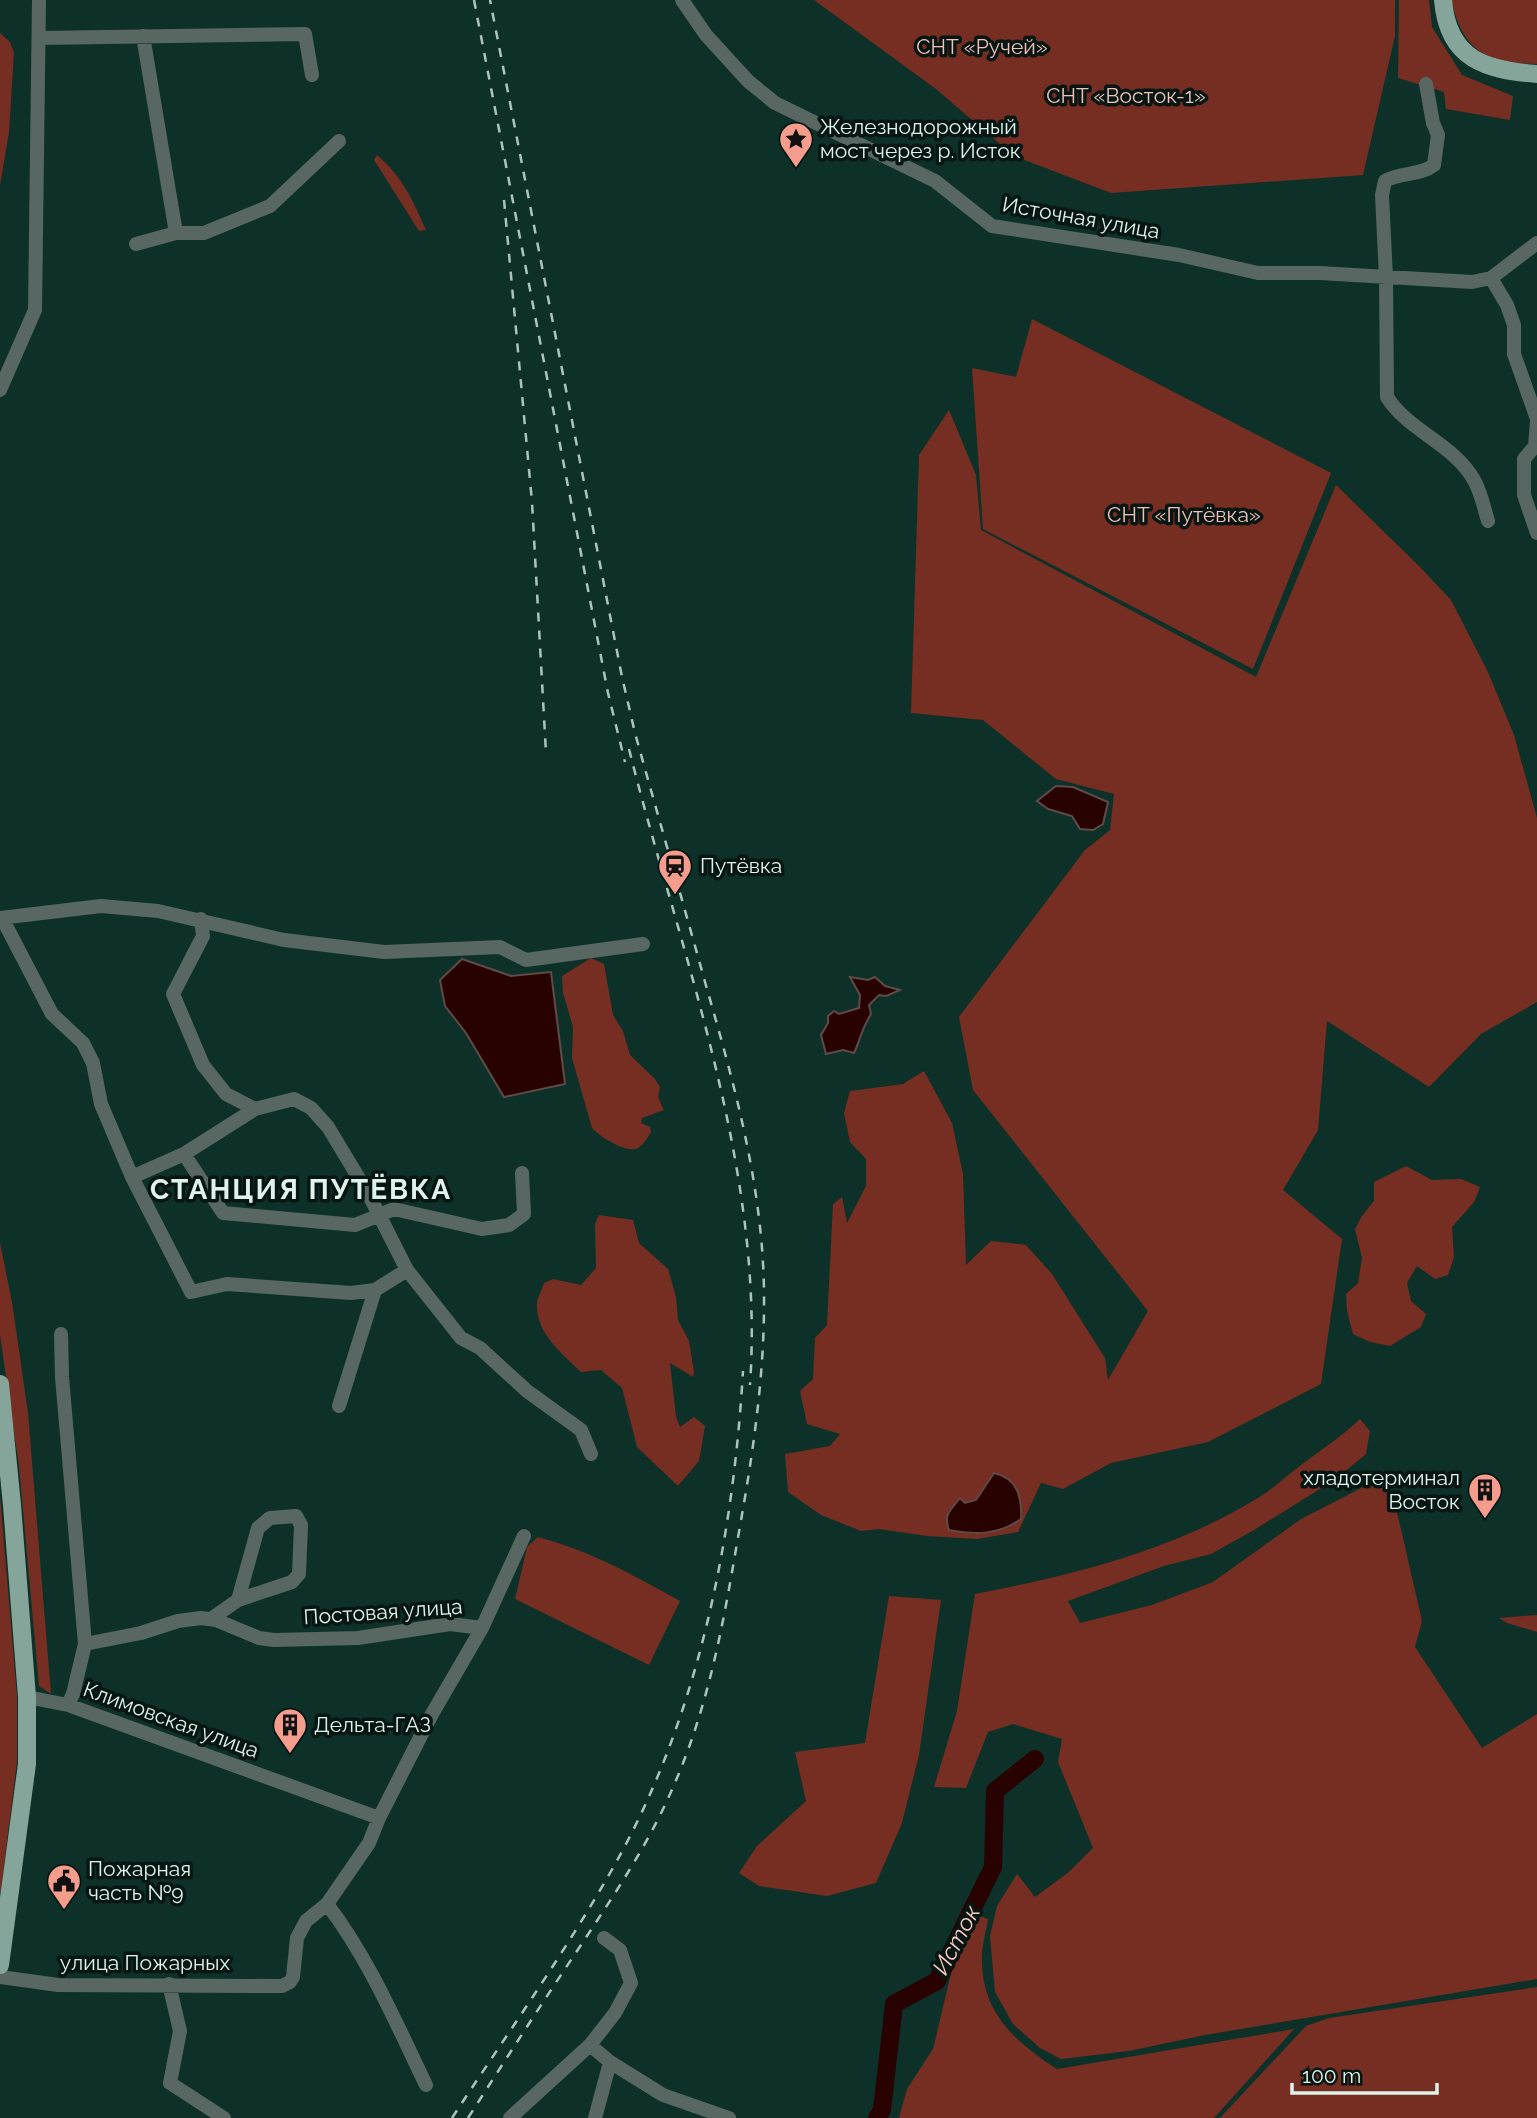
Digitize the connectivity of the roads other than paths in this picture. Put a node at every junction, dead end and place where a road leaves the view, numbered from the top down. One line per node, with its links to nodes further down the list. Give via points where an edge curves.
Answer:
1 (39, 0): 5 (street)
2 (682, 0): 14 (street, Источная улица, via 706,35 775,103 935,181 992,226 1179,255 1258,273)
3 (1443, 0): 6 (main road, via 1454,37 1470,57 1493,69)
4 (143, 36): 5 (street); 7 (street, via 305,34); 10 (street)
5 (40, 38): 15 (street, via 35,310)
6 (1537, 74)
7 (312, 75)
8 (1426, 84): 14 (street, via 1438,135 1434,165 1385,181)
9 (339, 141): 10 (street, via 270,206 204,233)
10 (176, 233): 12 (street)
11 (1537, 243): 13 (street)
12 (136, 244)
13 (1495, 275): 14 (street, Источная улица, via 1472,282); 16 (street, via 1514,326 1514,354)
14 (1386, 278): 17 (street, via 1387,397 1395,411 1454,457 1473,479)
15 (0, 390)
16 (1537, 420): 18 (street, via 1535,446 1524,459 1524,495)
17 (1488, 522)
18 (1537, 533)
19 (1, 918): 20 (street, via 101,906); 25 (street, via 52,1014 83,1043 93,1063 101,1104)
20 (201, 919): 21 (street, via 284,940 384,953 500,947 526,960); 22 (street, via 203,936 173,994 203,1065 226,1094)
21 (643, 944)
22 (255, 1109): 23 (street); 26 (street, via 294,1099 311,1108 352,1164)
23 (184, 1154): 25 (street); 26 (street, via 223,1213 355,1225)
24 (522, 1173): 26 (street, via 524,1214 509,1224 482,1228 394,1209)
25 (132, 1177): 28 (street, via 191,1292 227,1284 351,1293)
26 (378, 1215): 27 (street)
27 (407, 1270): 28 (street); 32 (street, via 461,1338 480,1348 527,1391 581,1430)
28 (375, 1290): 31 (street)
29 (61, 1334): 37 (street)
30 (0, 1384): 38 (main road)
31 (339, 1406)
32 (591, 1454)
33 (524, 1536): 36 (street)
34 (238, 1600): 34 (street, via 258,1528 270,1518 299,1518 297,1578); 35 (street)
35 (211, 1619): 36 (street, Постовая улица, via 274,1640 358,1638 450,1624); 37 (street, Постовая улица, via 178,1621)
36 (482, 1628): 40 (street)
37 (85, 1644): 39 (street)
38 (27, 1697): 39 (street, Климовская улица); 43 (main road, via 27,1764)
39 (68, 1705): 40 (street, Климовская улица)
40 (379, 1818): 41 (street, via 369,1843)
41 (327, 1905): 45 (street, улица Пожарных, via 306,1921 297,1937 290,1982 282,1986); 48 (street, via 350,1934)
42 (604, 1938): 46 (street, via 620,1950 631,1983)
43 (0, 1965)
44 (0, 1977): 45 (street, улица Пожарных, via 58,1984)
45 (169, 1984): 49 (street, via 180,2031 170,2083)
46 (590, 2045): 47 (street); 50 (street)
47 (610, 2062): 51 (street); 52 (street, via 663,2095)
48 (426, 2085)
49 (224, 2118)
50 (510, 2118)
51 (595, 2118)
52 (729, 2118)

